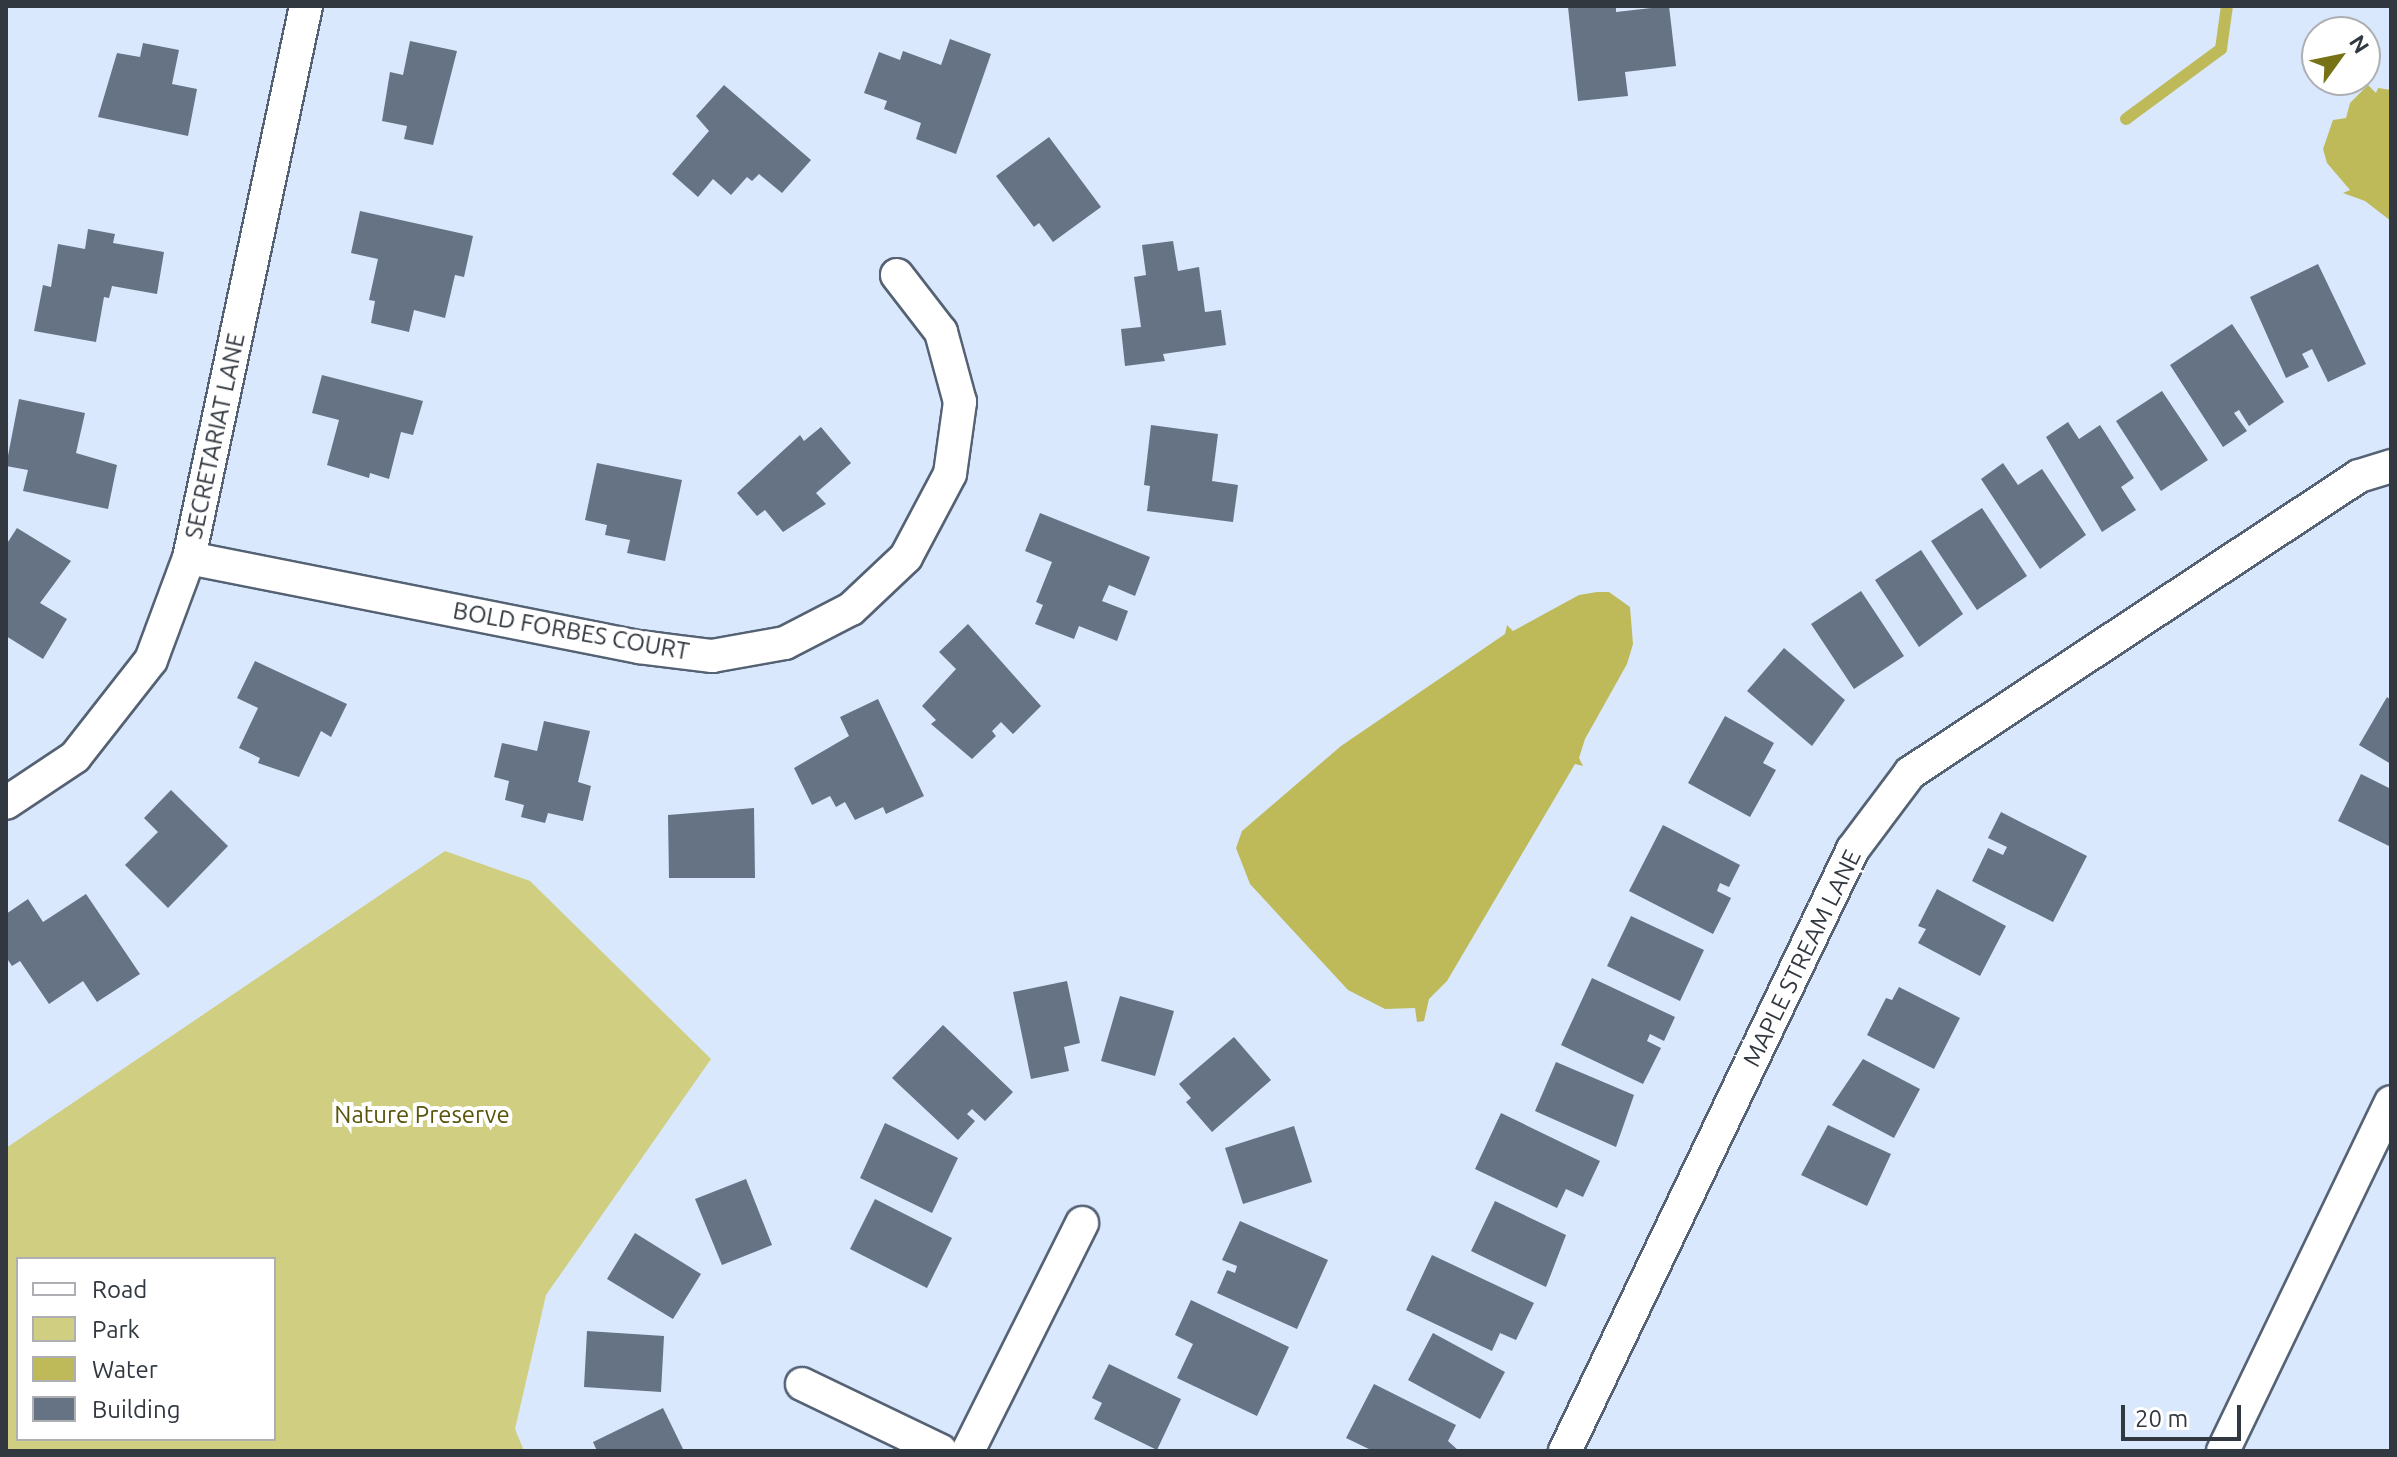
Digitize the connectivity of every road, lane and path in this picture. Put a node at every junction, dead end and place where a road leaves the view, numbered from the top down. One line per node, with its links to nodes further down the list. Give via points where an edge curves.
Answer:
1 (306, 6): 4 (street, SECRETARIAT LANE)
2 (897, 275): 4 (street, BOLD FORBES COURT, via 941,332 960,402 950,474 906,557 851,609 785,643 712,656 639,647)
3 (2391, 466): 11 (street, MAPLE STREAM LANE, via 2359,476 1910,773 1853,849)
4 (189, 558): 5 (street, SECRETARIAT LANE, via 151,660 75,757)
5 (6, 803)
6 (2391, 1102): 12 (street)
7 (1082, 1223): 10 (street)
8 (802, 1384): 9 (street)
9 (941, 1451)
10 (968, 1451)
11 (1565, 1451)
12 (2223, 1451)

